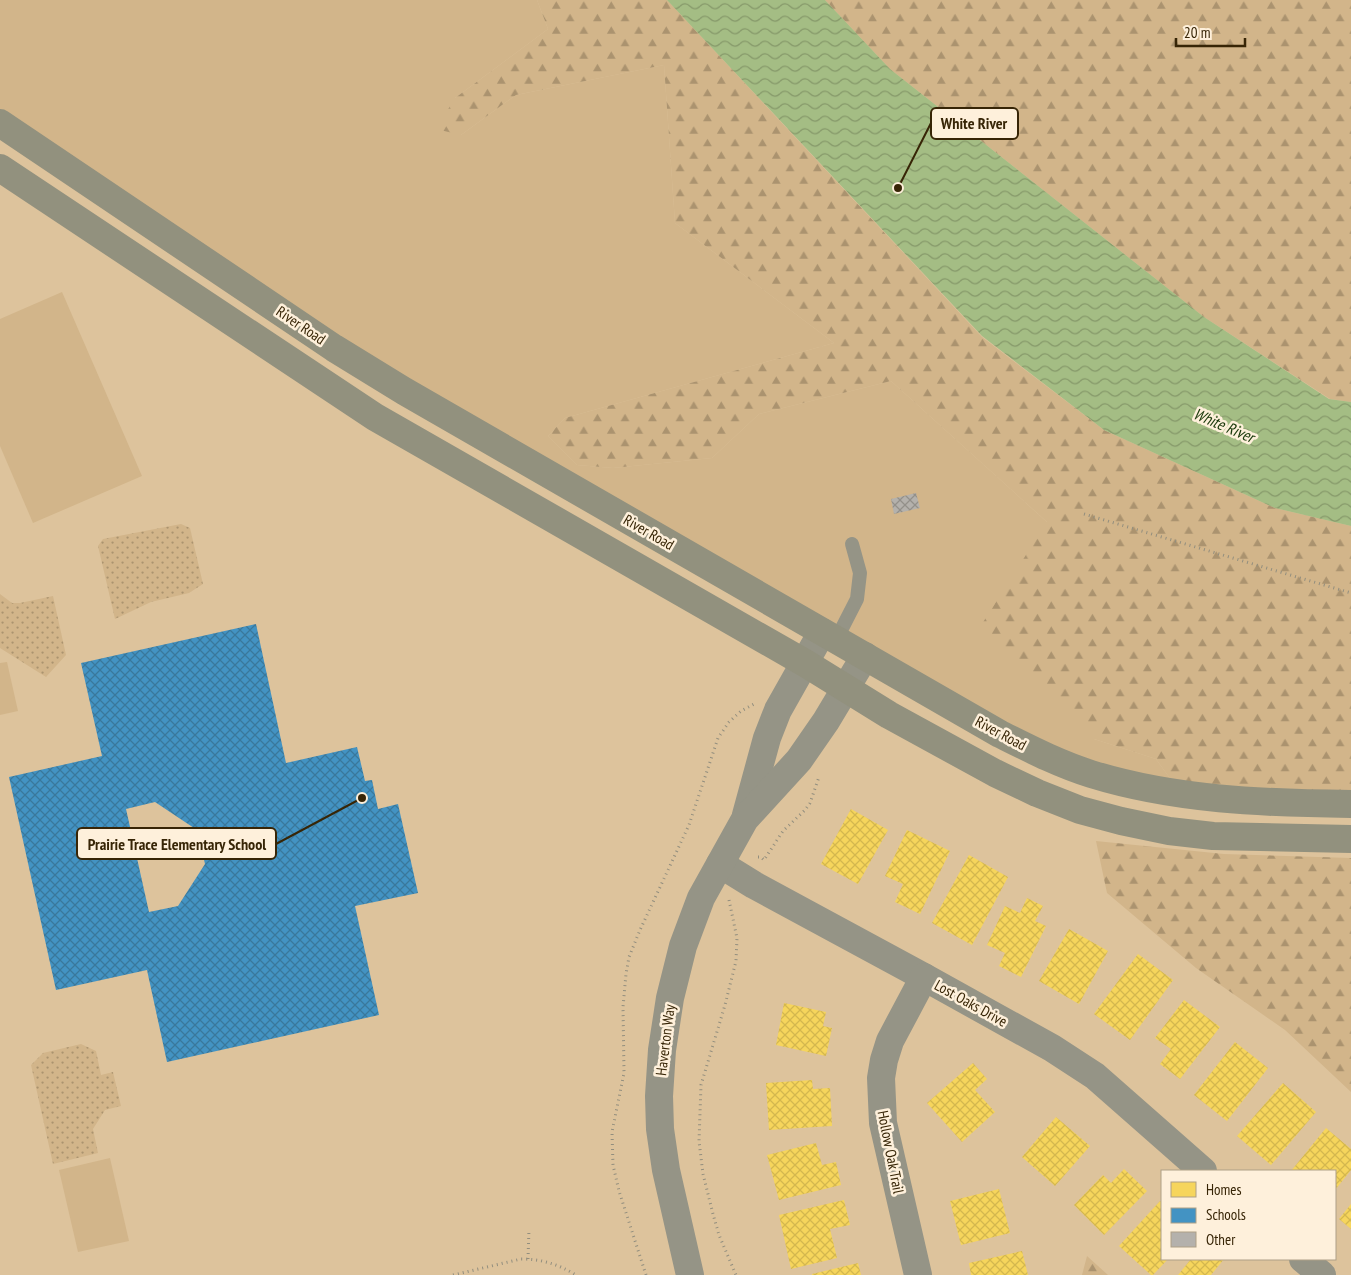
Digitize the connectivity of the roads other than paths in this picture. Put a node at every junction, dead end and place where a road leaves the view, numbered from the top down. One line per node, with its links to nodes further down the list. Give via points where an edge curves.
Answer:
1 (0, 123): 4 (main road, River Road, via 334,348)
2 (0, 168): 6 (main road, via 375,417)
3 (852, 544): 4 (lane, via 860,572 857,599)
4 (829, 636): 5 (main road, River Road); 6 (street, Haverton Way)
5 (865, 656): 7 (street, Haverton Way); 8 (main road, River Road, via 1000,734 1091,774 1182,795 1225,800)
6 (805, 663): 7 (main road); 9 (street, Haverton Way, via 778,710 767,738)
7 (845, 689): 9 (street, Haverton Way, via 799,760); 10 (main road, via 995,773 1080,810 1169,831 1213,836)
8 (1351, 804)
9 (745, 819): 11 (street, Haverton Way)
10 (1351, 839)
11 (731, 870): 12 (street, Lost Oaks Drive); 15 (street, Haverton Way, via 701,898 683,946 662,1050 660,1129)
12 (924, 976): 13 (street, Lost Oaks Drive, via 1095,1076); 16 (street, Hollow Oak Trail, via 890,1041 881,1078 883,1123)
13 (1202, 1170)
14 (1304, 1260): 17 (street)
15 (690, 1275)
16 (918, 1275)
17 (1322, 1275)

